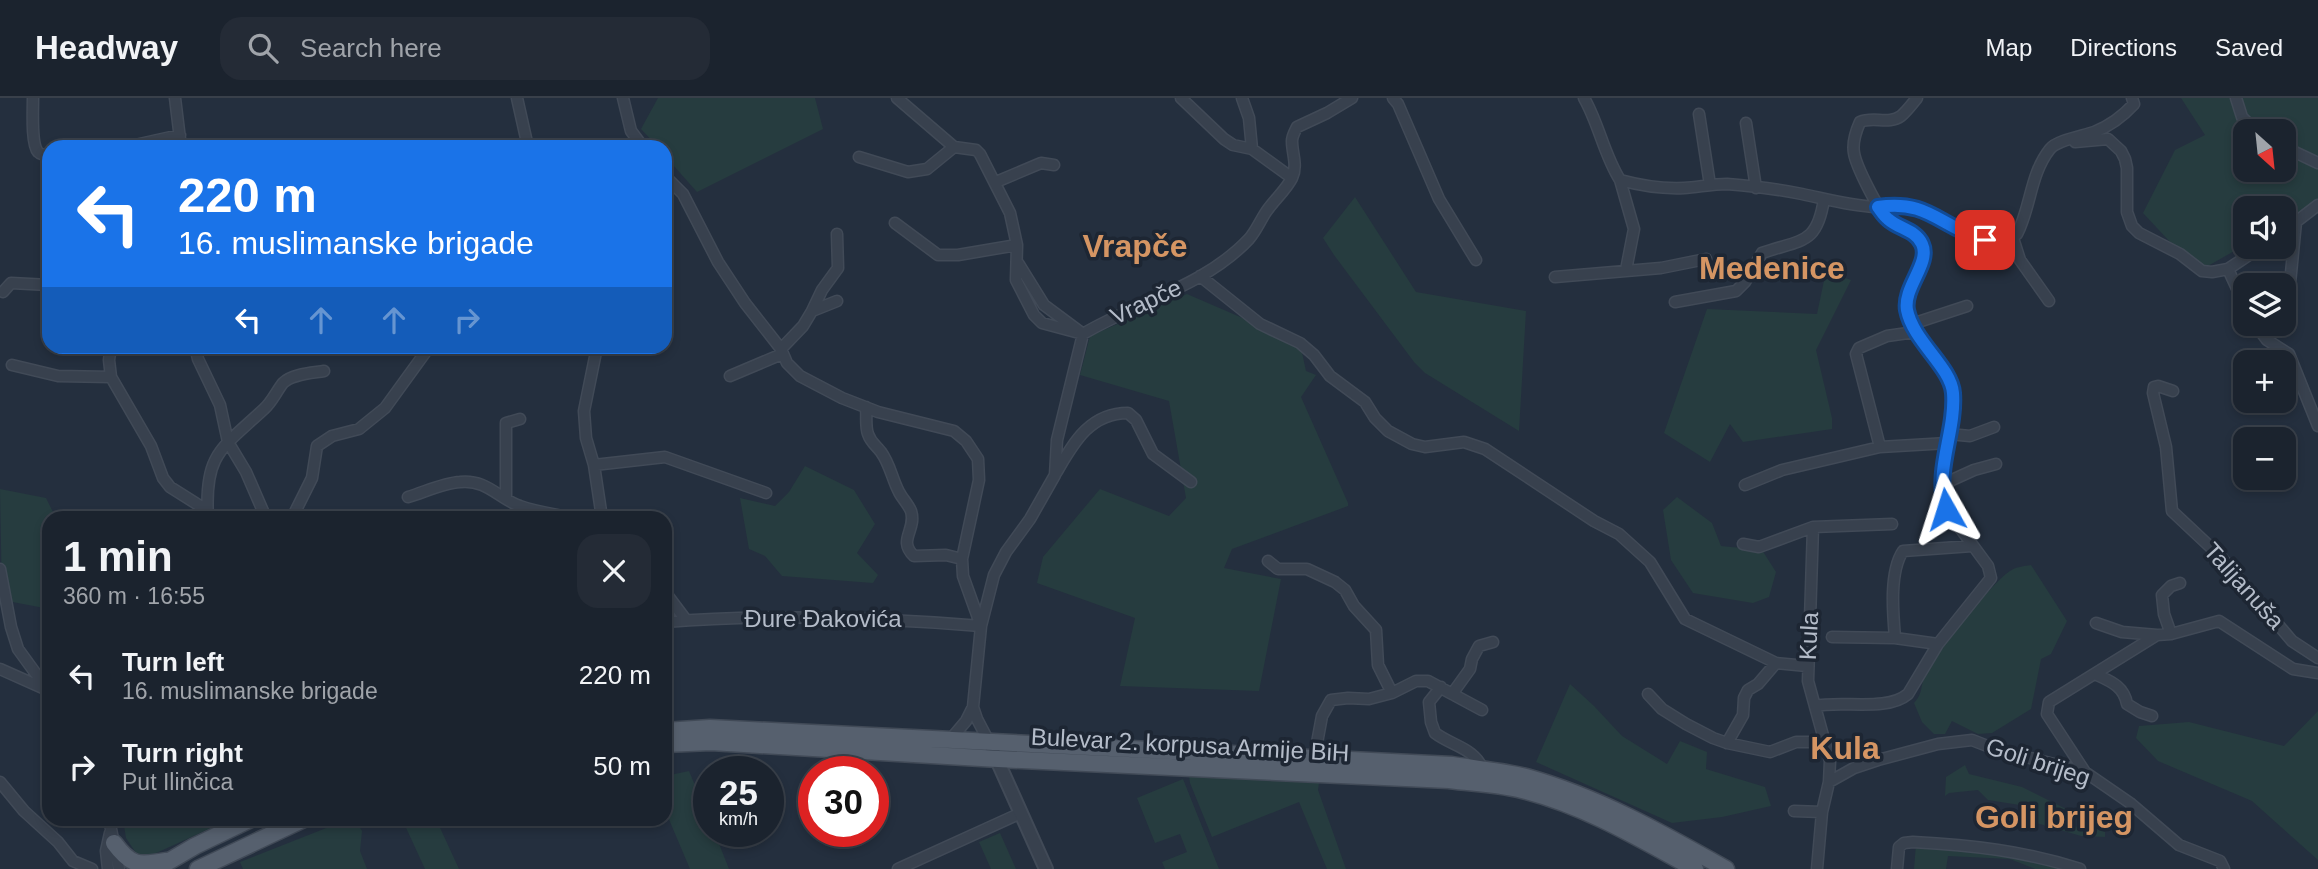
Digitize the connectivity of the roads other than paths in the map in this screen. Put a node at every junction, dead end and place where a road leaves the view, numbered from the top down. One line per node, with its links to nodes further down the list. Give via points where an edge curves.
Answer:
1 (33, 98): 26 (street, via 34,139)
2 (175, 98): 17 (street)
3 (517, 98): 20 (street)
4 (624, 98): 21 (street, via 631,131)
5 (897, 98): 23 (street, Vrapče)
6 (1181, 98): 24 (street, via 1224,139)
7 (1242, 98): 24 (street)
8 (1352, 98): 30 (street, via 1297,127 1291,139 1296,165)
9 (1393, 98): 46 (street, via 1439,199)
10 (1584, 98): 31 (street)
11 (1917, 98): 38 (street, via 1891,121 1860,122 1854,134 1854,153)
12 (2132, 98): 22 (street, via 2134,104 2123,116 2098,131)
13 (2236, 98): 15 (street)
14 (1699, 114): 34 (street)
15 (2244, 119)
16 (1746, 122): 35 (street)
17 (180, 135): 18 (street); 19 (street)
18 (158, 140)
19 (180, 140)
20 (526, 140)
21 (638, 140)
22 (2057, 142): 42 (street, via 2036,172 2021,227); 47 (street, via 2108,139 2125,159 2127,212 2132,226 2203,271)
23 (954, 146): 27 (street, via 927,169 908,172); 32 (street, Vrapče, via 976,150)
24 (1252, 149): 30 (street)
25 (2296, 153): 28 (street)
26 (42, 154)
27 (859, 157)
28 (2318, 163)
29 (1054, 165): 32 (street, via 1041,163)
30 (1292, 178): 49 (street, Vrapče, via 1251,237)
31 (1620, 180): 34 (street, via 1665,188); 48 (street, via 1634,229)
32 (996, 182): 43 (street, Vrapče)
33 (672, 183): 62 (street, via 683,194 745,303)
34 (1710, 185): 35 (street)
35 (1756, 188): 36 (street)
36 (1824, 199): 38 (street); 56 (street, via 1814,233 1762,253 1736,291)
37 (2318, 205): 39 (street)
38 (1878, 207): 42 (street, via 1908,205 1978,238); 59 (street, via 1889,221 1914,233 1923,244 1924,256 1907,300)
39 (2296, 222)
40 (895, 223): 43 (street, via 938,255)
41 (837, 234): 58 (street, via 838,268)
42 (2013, 238): 54 (street, via 2020,260)
43 (1017, 245): 60 (street, Vrapče, via 1016,281 1034,315 1042,323)
44 (1706, 259): 48 (street)
45 (2243, 259): 47 (street)
46 (1476, 260)
47 (2228, 269): 51 (street)
48 (1626, 270): 50 (street)
49 (1200, 276): 60 (street, Vrapče); 115 (street, via 1260,324 1300,343 1330,376 1365,402 1388,431 1424,447 1464,442 1485,449 1619,534 1650,562 1685,619)
50 (1555, 277)
51 (2233, 280)
52 (42, 285): 53 (street, via 11,283)
53 (3, 292)
54 (2049, 300)
55 (837, 301): 58 (street)
56 (1675, 302)
57 (1967, 306): 59 (street)
58 (812, 311): 62 (street)
59 (1914, 328): 76 (street, via 1952,384); 78 (street, via 1887,335 1859,348 1856,354)
60 (1083, 334): 81 (street, Vrapče, via 1057,440)
61 (2264, 336): 74 (street, via 2289,354)
62 (782, 352): 69 (street); 72 (street, via 800,376)
63 (109, 354): 70 (street)
64 (197, 354): 77 (street, via 220,405)
65 (424, 354): 91 (street, via 385,408 359,429 332,436 317,446 312,478)
66 (596, 354): 80 (street, via 584,411)
67 (12, 365): 70 (street, via 58,376)
68 (324, 371): 77 (street, via 285,381 268,405)
69 (730, 376)
70 (111, 377): 88 (street, via 151,446 163,478)
71 (2173, 391): 114 (street, Talijanuša, via 2158,386 2153,393 2166,447 2172,511 2221,557 2292,641)
72 (866, 407): 98 (street, via 867,432 911,512 908,550 914,556); 98 (street, via 954,431 978,459 979,481)
73 (520, 419): 86 (street, via 506,422)
74 (2318, 426)
75 (1994, 427): 76 (street)
76 (1948, 439): 78 (street); 84 (street)
77 (228, 442): 89 (street, via 209,473); 90 (street)
78 (1880, 447): 83 (street, via 1782,470)
79 (1996, 464): 84 (street)
80 (594, 465): 85 (street, via 665,457); 93 (street)
81 (1055, 475): 82 (street, Vrapče, via 1077,438 1091,426 1128,413 1153,454); 107 (street, Vrapče, via 994,575)
82 (1191, 482)
83 (1745, 485)
84 (1941, 485): 97 (street, via 1946,509)
85 (766, 493)
86 (506, 497): 87 (street, via 485,486 461,482); 92 (street)
87 (408, 498)
88 (204, 511)
89 (208, 511)
90 (263, 511)
91 (296, 511)
92 (535, 511)
93 (602, 511)
94 (1892, 524): 95 (street)
95 (1813, 527): 96 (street, via 1759,547); 116 (street, Kula)
96 (1743, 544)
97 (1972, 546): 111 (street, via 1903,551 1894,580); 113 (street, via 1991,578)
98 (962, 559): 107 (street, via 963,576)
99 (1268, 561): 123 (street, via 1278,569 1307,569 1345,590 1376,629 1378,666)
100 (0, 569): 102 (street)
101 (2180, 583): 108 (street, via 2162,595)
102 (2, 594): 120 (street, via 18,649)
103 (672, 601): 104 (street)
104 (686, 620): 105 (street, Đure Đakovića); 107 (street, Đure Đakovića, via 844,617)
105 (672, 621)
106 (2096, 622): 109 (street, via 2122,632)
107 (982, 626): 127 (street, Vrapče)
108 (2171, 634): 109 (street); 118 (street, via 2219,621 2293,669)
109 (2157, 635): 119 (street)
110 (1832, 637): 111 (street)
111 (1895, 638): 113 (street)
112 (1493, 642): 124 (street, via 1479,646)
113 (1938, 644): 126 (street, via 1902,699)
114 (2318, 658)
115 (1776, 663): 116 (street); 134 (street, Kula, via 1748,690 1743,715)
116 (1807, 666): 126 (street, Kula)
117 (0, 669): 121 (street)
118 (2318, 673)
119 (2095, 674): 129 (street, via 2119,687 2133,709); 140 (street, via 2046,708)
120 (42, 682)
121 (42, 687)
122 (1441, 687): 123 (street, Bulevar 2. korpusa Armije BiH, via 1416,681); 124 (street, Bulevar 2. korpusa Armije BiH); 139 (street, via 1429,702 1435,733 1466,749)
123 (1392, 693): 137 (street, Bulevar 2. korpusa Armije BiH, via 1331,700 1322,716)
124 (1452, 694): 128 (street, Bulevar 2. korpusa Armije BiH)
125 (1648, 694): 134 (street, via 1686,724)
126 (1815, 706): 133 (street, Kula)
127 (973, 707): 131 (street); 132 (street)
128 (1482, 710)
129 (2152, 716)
130 (672, 730): 131 (main road, Bulevar 2. korpusa Armije BiH)
131 (950, 740): 132 (main road, Bulevar 2. korpusa Armije BiH)
132 (989, 742): 136 (street); 137 (main road, Bulevar 2. korpusa Armije BiH)
133 (1826, 742): 134 (street, via 1796,742 1770,752); 142 (street, Kula)
134 (1727, 743)
135 (672, 744): 136 (main road, Bulevar 2. korpusa Armije BiH, via 711,741)
136 (998, 759): 138 (main road, Bulevar 2. korpusa Armije BiH); 143 (street)
137 (1314, 759): 139 (main road, Bulevar 2. korpusa Armije BiH)
138 (1024, 760): 143 (street); 159 (main road, Bulevar 2. korpusa Armije BiH, via 1449,780 1519,789 1622,827)
139 (1483, 770): 160 (main road, Bulevar 2. korpusa Armije BiH, via 1523,776 1576,793)
140 (2085, 772): 142 (street, Goli brijeg, via 1972,740 1878,760); 164 (street, Goli brijeg, via 2179,845 2220,861)
141 (0, 782): 151 (street, via 58,842)
142 (1829, 782): 145 (street, Kula)
143 (1009, 786): 146 (street)
144 (1794, 811): 145 (street)
145 (1822, 811): 161 (street, Kula)
146 (1021, 813): 157 (street); 158 (street)
147 (110, 826): 150 (street)
148 (237, 826): 152 (main road)
149 (289, 826): 156 (main road)
150 (113, 838): 152 (main road, via 129,861); 154 (street, via 106,851); 155 (street)
151 (72, 865): 153 (street)
152 (162, 865)
153 (92, 869)
154 (108, 869)
155 (119, 869)
156 (198, 869)
157 (898, 869)
158 (1045, 869)
159 (1695, 869)
160 (1727, 869)
161 (1817, 869)
162 (1897, 869): 163 (street, via 1899,847 1913,842 2004,849)
163 (2080, 869)
164 (2224, 869)

